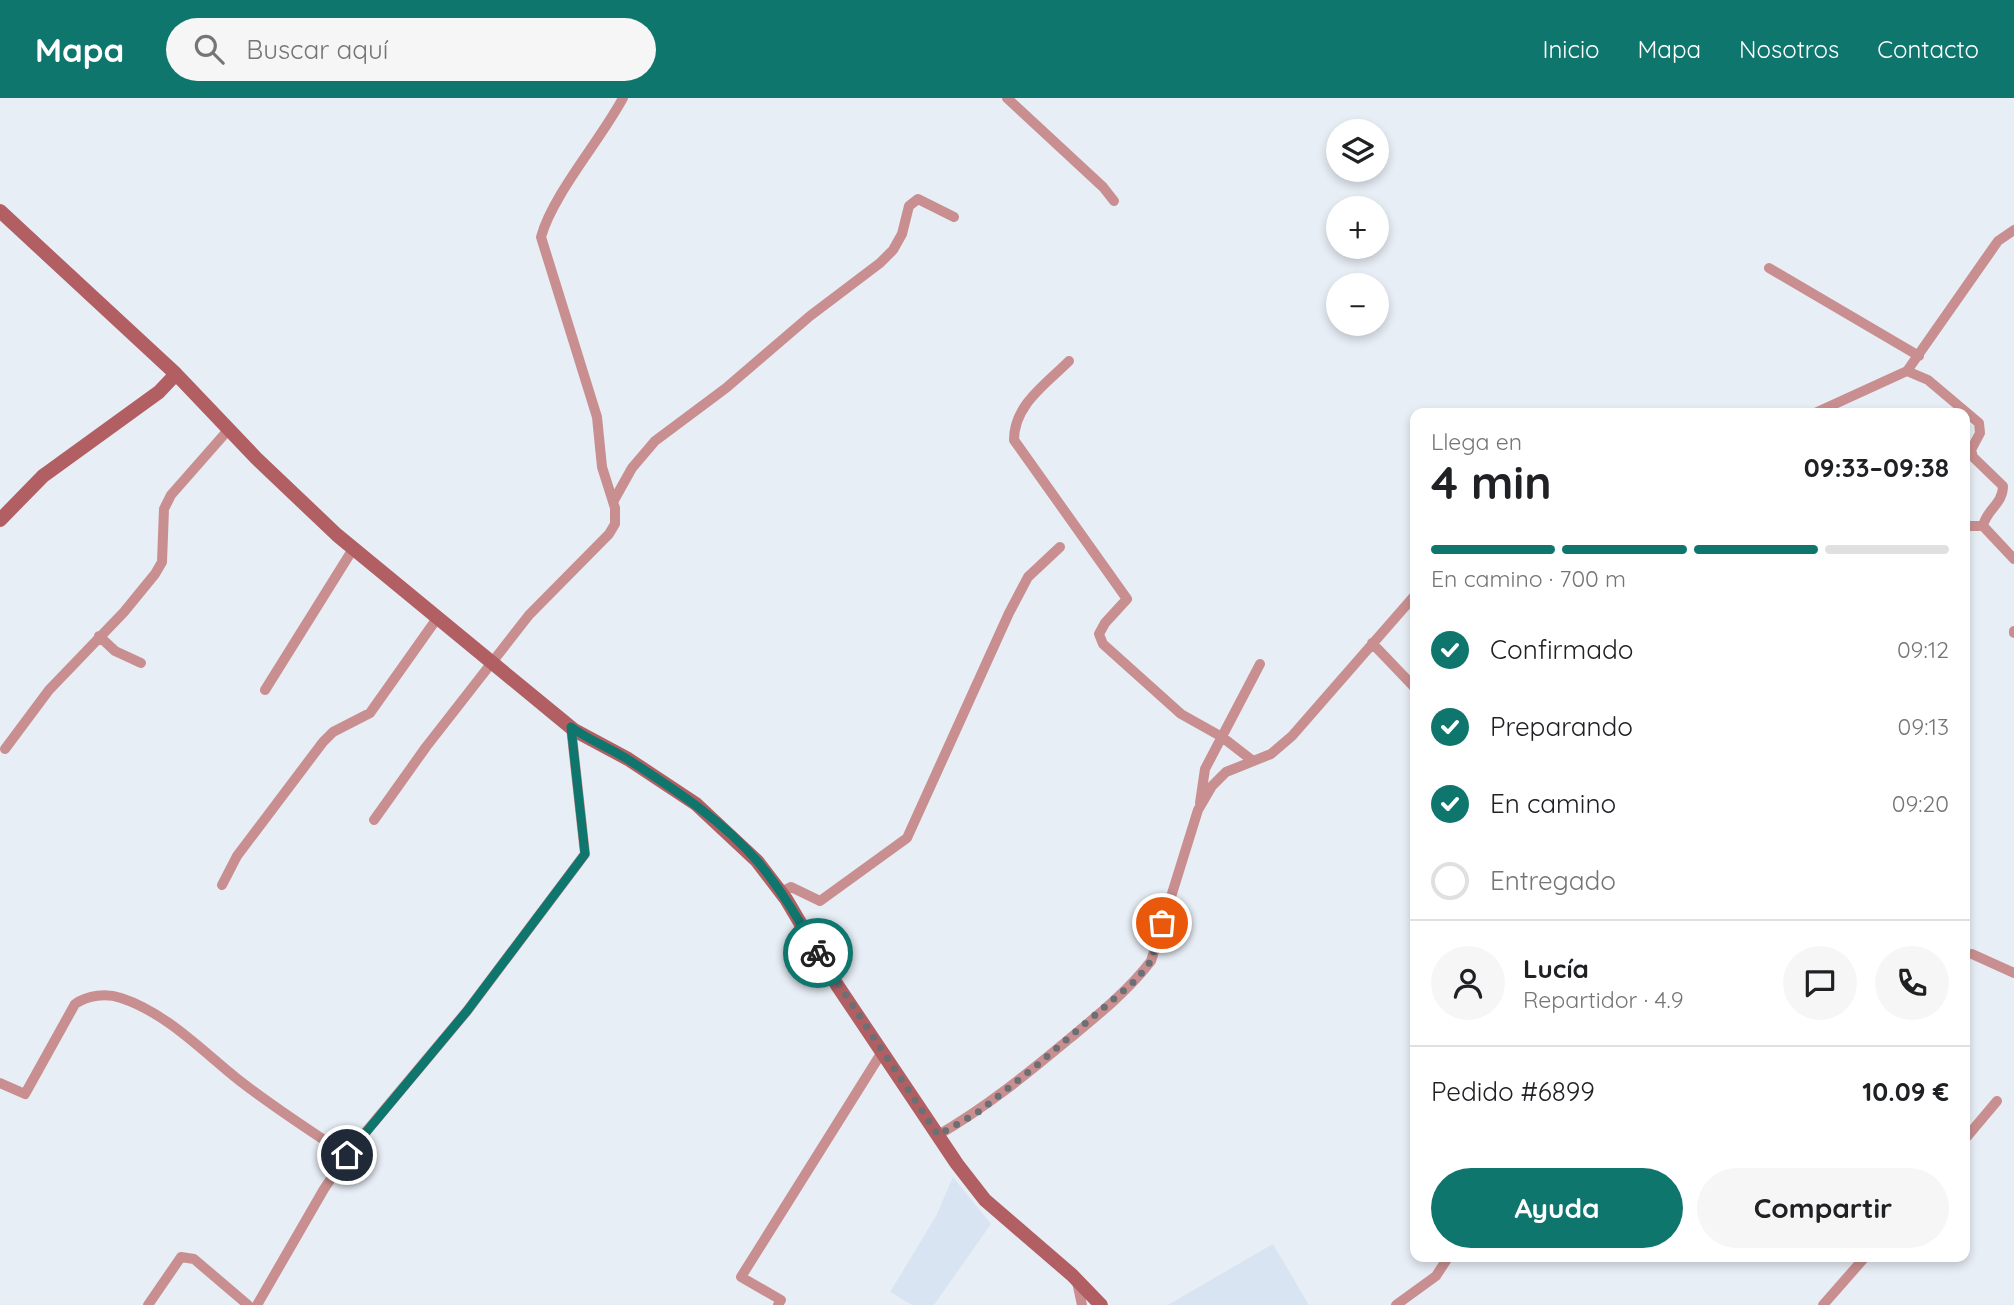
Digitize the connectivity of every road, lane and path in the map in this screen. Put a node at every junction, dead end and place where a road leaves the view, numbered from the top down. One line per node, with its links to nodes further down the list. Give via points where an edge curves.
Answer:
1 (623, 98): 16 (street, via 546,219 541,237 597,417 602,467)
2 (1007, 98): 3 (street)
3 (1114, 201)
4 (0, 211): 11 (main road)
5 (954, 217): 16 (street, via 918,199 909,206 902,234 880,263 655,441 632,468)
6 (2014, 230): 8 (street, via 1998,242)
7 (1769, 268): 8 (street)
8 (1919, 356): 10 (street)
9 (1069, 361): 33 (street, via 1020,410 1014,440 1127,599 1099,634 1103,644 1181,714)
10 (1907, 370): 12 (street); 13 (street, via 1928,380)
11 (176, 374): 15 (main road); 17 (main road, via 159,392 43,476)
12 (1826, 408)
13 (1961, 408)
14 (1970, 415): 19 (street, via 1979,423 1980,433 1971,450 1973,457 2003,486 2003,496)
15 (229, 429): 21 (main road); 25 (street, via 171,495 164,509 162,562 155,574)
16 (613, 502): 27 (street, via 615,524 609,534 528,615)
17 (0, 520)
18 (1970, 526): 19 (street)
19 (1983, 526): 22 (street)
20 (1060, 547): 39 (street, via 1028,577 1009,613 907,838 820,901 791,887)
21 (353, 549): 24 (main road); 31 (street)
22 (2014, 559)
23 (1410, 601): 26 (street)
24 (438, 618): 27 (main road); 38 (street, via 370,713 323,742 237,856)
25 (99, 636): 28 (street, via 115,651); 34 (street)
26 (1372, 643): 30 (street); 35 (street, via 1292,736 1271,754)
27 (494, 662): 32 (main road); 37 (street)
28 (141, 663)
29 (1260, 664): 33 (street)
30 (1410, 683)
31 (265, 690)
32 (571, 727): 39 (main road, via 696,804 757,861); 47 (street, via 585,854 467,1011)
33 (1222, 737): 35 (street); 36 (street, via 1205,769)
34 (5, 749)
35 (1253, 761): 36 (street, via 1226,772)
36 (1198, 810): 46 (street, via 1151,961 1137,979 977,1113)
37 (374, 820)
38 (222, 885)
39 (780, 892): 42 (main road)
40 (1972, 954): 41 (street)
41 (2014, 973)
42 (882, 1052): 46 (main road); 54 (street, via 741,1277 781,1300)
43 (0, 1083): 47 (street, via 25,1094 75,1004 88,996 118,996 187,1037 287,1117)
44 (1997, 1101): 45 (street)
45 (1970, 1133)
46 (938, 1135): 50 (main road, via 985,1200)
47 (347, 1155): 53 (street)
48 (1445, 1262): 57 (street, via 1436,1276)
49 (1861, 1262): 58 (street)
50 (1077, 1280): 55 (street); 56 (main road)
51 (148, 1305): 52 (street, via 181,1257 194,1259)
52 (248, 1305)
53 (257, 1305)
54 (778, 1305)
55 (1083, 1305)
56 (1101, 1305)
57 (1396, 1305)
58 (1823, 1305)

